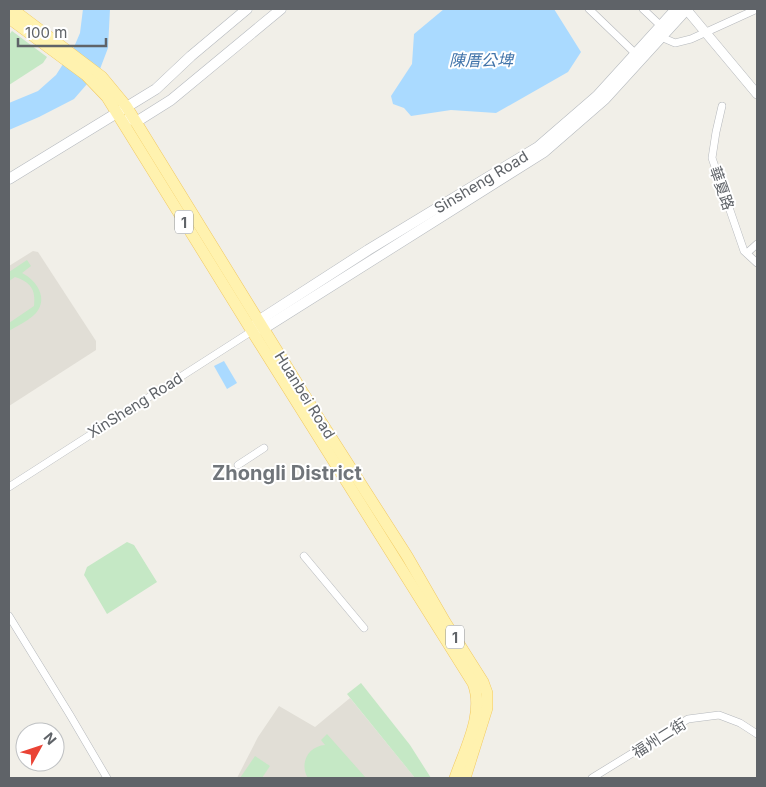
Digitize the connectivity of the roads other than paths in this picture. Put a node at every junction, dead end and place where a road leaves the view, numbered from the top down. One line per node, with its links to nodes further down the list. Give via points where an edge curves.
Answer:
1 (12, 9): 13 (main road, 1)
2 (247, 9): 17 (main road, via 156,89)
3 (281, 9): 18 (main road, via 171,100)
4 (589, 9): 14 (street)
5 (643, 9): 10 (street)
6 (676, 9): 10 (main road, Sinsheng Road)
7 (687, 9): 11 (street); 12 (main road)
8 (757, 9): 11 (street)
9 (9, 18): 13 (main road, 1)
10 (661, 26): 14 (main road, Sinsheng Road)
11 (706, 33): 12 (street, via 675,43); 15 (street)
12 (661, 37): 14 (main road)
13 (46, 40): 17 (main road, Huanbei Road / 1, via 86,75 99,81)
14 (638, 57): 23 (main road, Sinsheng Road, via 538,147 368,250)
15 (757, 94)
16 (722, 106): 21 (street, 華夏路, via 712,158)
17 (121, 109): 18 (main road, Huanbei Road / 1); 19 (main road); 23 (main road, Huanbei Road / 1)
18 (136, 122): 23 (main road, Huanbei Road / 1)
19 (9, 179)
20 (757, 244): 21 (street)
21 (747, 253): 22 (street, 華夏路)
22 (757, 263)
23 (258, 327): 26 (street, XinSheng Road); 27 (main road, Huanbei Road / 1)
24 (264, 448): 25 (street)
25 (238, 465)
26 (9, 487)
27 (371, 510): 33 (main road, Huanbei Road / 1, via 474,683 478,701 475,719); 34 (main road, Huanbei Road / 1, via 407,556 487,693 487,708)
28 (304, 556): 30 (street)
29 (9, 616): 32 (street)
30 (364, 628)
31 (757, 734): 35 (street, 福州二街, via 720,715 688,718)
32 (106, 778)
33 (455, 778)
34 (466, 778)
35 (592, 778)

